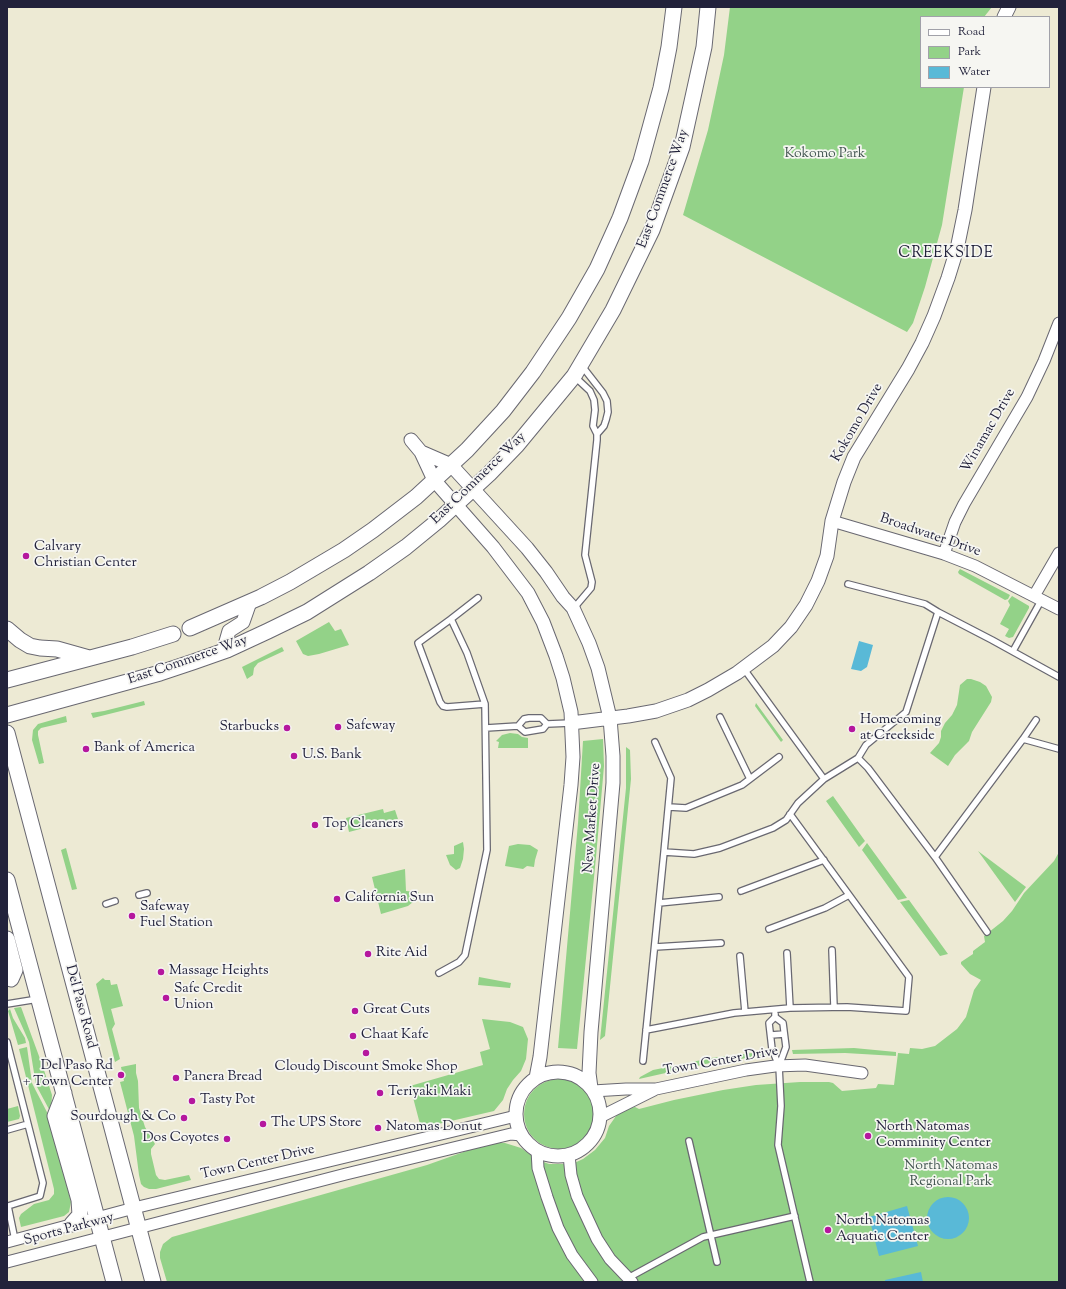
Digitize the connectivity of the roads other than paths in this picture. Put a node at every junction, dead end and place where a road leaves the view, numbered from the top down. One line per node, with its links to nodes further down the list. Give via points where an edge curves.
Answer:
1 (674, 7): 11 (main road, via 662,88 641,162 597,269 569,318 533,372 502,411)
2 (708, 7): 7 (main road, East Commerce Way, via 704,48 677,161 652,230 613,310)
3 (1009, 7): 4 (street)
4 (1004, 16)
5 (984, 88): 15 (street, Kokomo Drive, via 965,210 948,278 934,316 908,370 854,457)
6 (1059, 322): 17 (street, Winamac Drive, via 1027,397 964,504)
7 (577, 370): 8 (lane, via 594,400 593,426); 8 (lane, via 603,393 607,401 606,420); 13 (main road, East Commerce Way, via 517,445)
8 (597, 434): 22 (lane, via 585,555 592,582 591,588)
9 (410, 440): 10 (street, New Market Drive)
10 (421, 452): 11 (street, New Market Drive); 12 (street, New Market Drive)
11 (451, 464): 12 (main road); 13 (street, New Market Drive)
12 (434, 480): 14 (street, New Market Drive); 21 (main road, via 416,497 344,550)
13 (472, 489): 14 (main road, East Commerce Way); 22 (street, New Market Drive, via 527,548)
14 (455, 505): 29 (main road, East Commerce Way, via 406,546 336,594 307,612); 40 (street, New Market Drive, via 493,547 531,598 543,622 563,678)
15 (832, 521): 17 (street, Broadwater Drive); 32 (street, Kokomo Drive, via 827,556 806,605 791,627 773,646)
16 (1059, 553): 20 (street)
17 (944, 554): 20 (street, Broadwater Drive)
18 (848, 584): 24 (lane, via 925,604)
19 (478, 598): 25 (lane)
20 (1038, 598): 23 (street, Broadwater Drive); 30 (lane)
21 (250, 602): 26 (main road); 29 (street, via 243,622 229,631 225,645)
22 (574, 608): 38 (street, New Market Drive, via 598,668)
23 (1059, 609)
24 (938, 612): 30 (lane); 49 (lane, via 906,712 866,745)
25 (451, 619): 35 (lane, via 467,653); 35 (lane, via 418,643 440,702 447,707)
26 (190, 628): 28 (street)
27 (7, 630): 31 (main road, via 30,646 57,649)
28 (173, 634): 31 (main road)
29 (227, 650): 36 (main road, East Commerce Way, via 160,674)
30 (1012, 651): 33 (lane)
31 (90, 658): 34 (main road)
32 (744, 669): 38 (street, Kokomo Drive, via 688,700 656,711); 51 (lane)
33 (1059, 677)
34 (7, 680)
35 (485, 704): 43 (lane)
36 (7, 715)
37 (720, 717): 50 (lane)
38 (610, 718): 40 (street, Kokomo Drive); 92 (street, New Market Drive, via 613,783 591,1032 589,1073)
39 (1036, 720): 45 (lane)
40 (571, 723): 41 (lane); 90 (street, New Market Drive, via 571,785)
41 (547, 724): 42 (lane, via 543,729 525,732); 42 (lane, via 541,718 529,718 524,719)
42 (518, 726): 43 (lane)
43 (486, 728): 74 (lane, via 487,850 465,955 459,962)
44 (7, 733): 103 (main road, Del Paso Road)
45 (1023, 739): 47 (lane); 55 (lane)
46 (655, 742): 52 (lane, via 671,778)
47 (1059, 749)
48 (779, 757): 50 (lane)
49 (858, 758): 51 (lane); 55 (lane)
50 (750, 779): 52 (lane, via 742,785 686,808)
51 (824, 779): 53 (lane)
52 (669, 807): 54 (lane)
53 (790, 814): 54 (lane, via 786,820 773,828 720,848 694,854); 56 (lane)
54 (664, 852): 64 (lane)
55 (935, 857): 67 (lane)
56 (824, 860): 58 (lane); 61 (lane)
57 (7, 880): 75 (main road)
58 (741, 891)
59 (147, 893): 60 (lane)
60 (139, 895)
61 (849, 895): 66 (lane, via 825,908); 79 (lane, via 909,977 906,1012)
62 (719, 897): 64 (lane)
63 (115, 901): 65 (lane)
64 (659, 903): 70 (lane)
65 (106, 904)
66 (769, 929)
67 (987, 932)
68 (7, 939): 75 (main road)
69 (721, 943): 70 (lane)
70 (655, 947): 83 (lane)
71 (832, 950): 79 (lane)
72 (787, 953): 78 (lane)
73 (740, 956): 81 (lane)
74 (439, 973)
75 (18, 976): 76 (main road)
76 (39, 999): 77 (lane); 93 (main road)
77 (7, 1004)
78 (790, 1008): 79 (lane); 80 (lane)
79 (834, 1008)
80 (774, 1009): 81 (lane); 82 (lane)
81 (745, 1012): 83 (lane)
82 (775, 1017): 84 (lane, via 783,1023); 85 (lane, via 769,1023)
83 (646, 1030): 87 (lane)
84 (784, 1034): 85 (lane); 88 (lane, via 786,1047)
85 (770, 1035): 88 (lane, via 772,1049)
86 (7, 1042): 96 (lane)
87 (643, 1061)
88 (780, 1066): 89 (street, Town Center Drive, via 805,1065); 91 (street, Town Center Drive, via 746,1070); 104 (lane, via 781,1106 778,1145)
89 (862, 1073)
90 (536, 1078): 92 (street, via 547,1073 571,1074); 94 (street, via 526,1086 518,1098)
91 (656, 1089): 92 (street, Town Center Drive); 95 (street, Town Center Drive)
92 (592, 1090): 95 (street, via 599,1104)
93 (64, 1093): 105 (main road); 106 (main road, via 55,1116 79,1200 80,1215)
94 (516, 1116): 98 (street); 103 (street, Town Center Drive)
95 (600, 1117): 101 (street, via 597,1130 590,1141 581,1150)
96 (28, 1124): 97 (lane); 102 (lane, via 43,1183 40,1196)
97 (7, 1130)
98 (521, 1134): 100 (street, via 531,1147); 107 (street, via 511,1134 346,1174)
99 (689, 1141): 108 (lane)
100 (537, 1150): 101 (street, via 543,1154); 116 (street, via 538,1168 558,1228 572,1255)
101 (569, 1155): 113 (street, via 577,1196 597,1238 610,1259)
102 (7, 1204): 110 (lane)
103 (134, 1208): 105 (street, Town Center Drive); 107 (main road, Del Paso Road)
104 (795, 1216): 108 (lane); 117 (lane)
105 (97, 1217): 106 (street, Town Center Drive); 109 (main road)
106 (72, 1224): 110 (street, Town Center Drive)
107 (139, 1227): 109 (street, Sports Parkway); 115 (main road, Del Paso Road)
108 (712, 1235): 112 (lane); 113 (lane, via 703,1237)
109 (102, 1236): 111 (street, Sports Parkway); 114 (main road)
110 (11, 1241)
111 (7, 1262)
112 (717, 1262)
113 (630, 1280)
114 (114, 1282)
115 (153, 1282)
116 (592, 1282)
117 (810, 1282)

